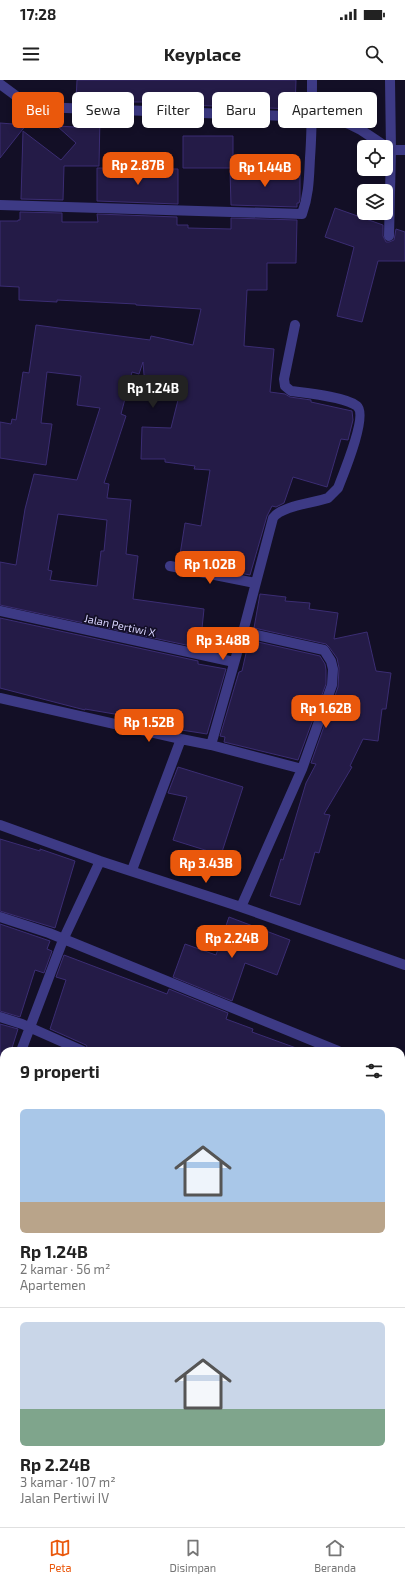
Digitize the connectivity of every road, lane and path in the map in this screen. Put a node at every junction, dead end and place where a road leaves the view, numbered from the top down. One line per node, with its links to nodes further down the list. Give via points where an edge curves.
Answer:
1 (312, 80): 4 (street)
2 (390, 80): 9 (street)
3 (0, 84): 5 (street, via 23,101 39,107)
4 (312, 92)
5 (278, 116)
6 (312, 128): 13 (street, via 309,188 302,214)
7 (357, 128): 8 (street)
8 (376, 140)
9 (391, 140)
10 (393, 150): 11 (street)
11 (405, 150)
12 (390, 176): 14 (street)
13 (0, 205)
14 (389, 236)
15 (294, 325): 17 (street, via 284,379 285,386 291,390 346,401 358,407 361,412 360,425 338,488 333,494 328,498 275,514)
16 (170, 566): 17 (street)
17 (255, 583): 19 (street)
18 (0, 611): 20 (street, Jalan Pertiwi X)
19 (243, 632): 20 (street); 24 (street, via 324,650 331,661 332,685)
20 (234, 662): 23 (street)
21 (0, 698): 22 (street)
22 (181, 739): 23 (street); 27 (street)
23 (211, 745): 24 (street)
24 (302, 769): 28 (street)
25 (0, 825): 26 (street)
26 (100, 860): 27 (street); 30 (street)
27 (132, 870): 28 (street)
28 (241, 907): 31 (street)
29 (0, 917): 30 (street)
30 (63, 940): 33 (street); 36 (street)
31 (405, 965)
32 (0, 1017): 33 (street)
33 (30, 1028): 34 (street); 35 (street)
34 (23, 1047)
35 (73, 1047)
36 (328, 1047)

